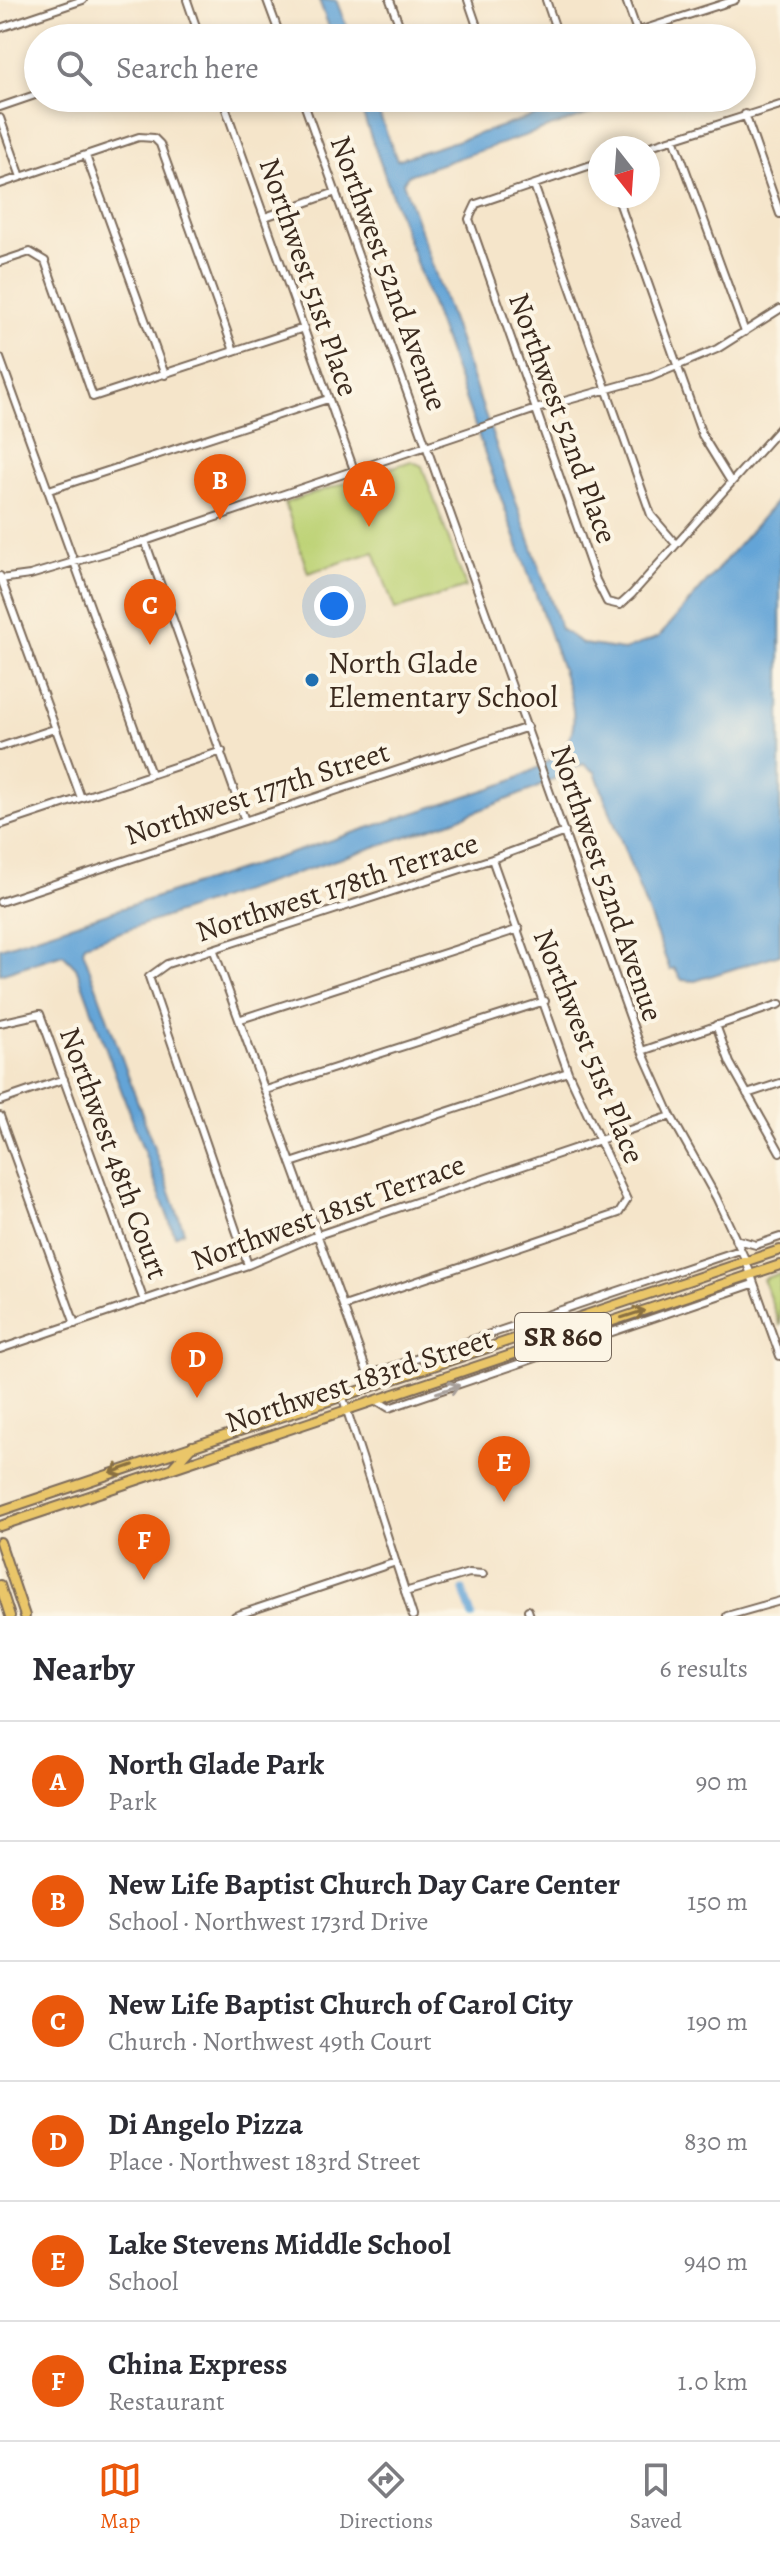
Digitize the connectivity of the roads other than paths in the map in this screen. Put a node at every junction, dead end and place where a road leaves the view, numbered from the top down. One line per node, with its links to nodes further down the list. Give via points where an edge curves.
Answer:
1 (83, 0): 18 (street)
2 (187, 0): 11 (street)
3 (267, 0): 12 (street)
4 (390, 0): 13 (street)
5 (468, 0): 14 (street)
6 (546, 0): 15 (street)
7 (626, 0): 16 (street)
8 (702, 0): 10 (street)
9 (735, 0): 10 (street)
10 (705, 10): 17 (street)
11 (195, 24)
12 (276, 24)
13 (399, 24)
14 (476, 24)
15 (554, 24)
16 (635, 24)
17 (660, 24)
18 (0, 28)
19 (24, 99): 21 (street)
20 (780, 105): 22 (street)
21 (0, 107)
22 (756, 111)
23 (227, 112): 38 (street, Northwest 51st Place)
24 (307, 112): 35 (street, Northwest 52nd Avenue)
25 (753, 112): 26 (street)
26 (745, 114): 28 (street); 37 (street)
27 (0, 118): 32 (street)
28 (674, 138): 29 (street); 42 (street)
29 (660, 143)
30 (86, 156): 32 (street); 43 (street, via 139,137 160,144); 46 (street)
31 (588, 166): 34 (street)
32 (21, 177): 33 (street)
33 (0, 184)
34 (534, 185): 47 (street); 49 (street, Northwest 52nd Place, via 476,204 469,219)
35 (336, 192): 38 (street); 51 (street, Northwest 52nd Avenue)
36 (621, 208): 45 (street)
37 (780, 214)
38 (265, 217): 41 (street, Northwest 51st Place)
39 (0, 262): 46 (street, via 30,252 45,261 93,397)
40 (780, 309): 42 (street)
41 (304, 328): 43 (street); 48 (street, Northwest 51st Place)
42 (745, 332): 45 (street)
43 (234, 351): 46 (street)
44 (0, 358): 54 (street)
45 (678, 366): 47 (street); 53 (street, via 702,435)
46 (165, 375)
47 (608, 387): 49 (street); 56 (street, via 651,515)
48 (328, 399): 52 (street, Northwest 51st Place); 54 (street)
49 (536, 409): 51 (street); 56 (street, Northwest 52nd Place, via 607,602 620,605)
50 (780, 428): 53 (street)
51 (427, 445): 52 (street); 59 (street, Northwest 52nd Avenue)
52 (354, 470): 55 (street)
53 (731, 482): 56 (street)
54 (49, 490): 57 (street)
55 (145, 541): 57 (street); 62 (street)
56 (675, 543)
57 (76, 562): 58 (street); 63 (street)
58 (0, 578): 60 (street)
59 (528, 727): 65 (street, Northwest 177th Street); 67 (street, Northwest 52nd Avenue)
60 (54, 729): 61 (street); 64 (street)
61 (0, 747)
62 (222, 751): 63 (street); 65 (street)
63 (151, 774): 64 (street)
64 (81, 798): 66 (street)
65 (244, 818): 69 (street, Northwest 177th Street)
66 (0, 825)
67 (565, 832): 68 (street, Northwest 178th Terrace); 77 (street, Northwest 52nd Avenue)
68 (492, 859): 70 (street, Northwest 51st Place); 71 (street, Northwest 178th Terrace)
69 (0, 902)
70 (519, 929): 72 (street, Northwest 51st Place); 74 (street)
71 (214, 951): 74 (street); 95 (street, Northwest 178th Terrace, via 167,964 149,977)
72 (545, 1001): 78 (street, Northwest 51st Place); 81 (street)
73 (780, 1004): 76 (street)
74 (241, 1019): 81 (street)
75 (0, 1023): 79 (street, Northwest 48th Court, via 40,1014)
76 (716, 1025): 77 (street); 82 (street)
77 (642, 1051): 85 (street, Northwest 52nd Avenue)
78 (568, 1072): 86 (street, Northwest 51st Place); 88 (street)
79 (64, 1079): 83 (street); 98 (street, Northwest 48th Court)
80 (780, 1083): 82 (street)
81 (266, 1090): 88 (street)
82 (747, 1094): 87 (street)
83 (0, 1101)
84 (0, 1116): 101 (street)
85 (671, 1116): 86 (street, Northwest 181st Terrace); 91 (street, Northwest 52nd Avenue)
86 (598, 1140): 89 (street, Northwest 181st Terrace); 99 (street, Northwest 51st Place, via 627,1200 619,1213)
87 (780, 1152)
88 (291, 1163): 89 (street)
89 (318, 1235): 95 (street, Northwest 181st Terrace); 99 (street)
90 (780, 1237): 91 (street, via 756,1245)
91 (734, 1239): 92 (street, Northwest 52nd Avenue)
92 (740, 1250): 94 (street, Northwest 52nd Avenue); 107 (street)
93 (780, 1250): 94 (main road, Northwest 183rd Street / SR 860)
94 (746, 1261): 97 (street, Northwest 52nd Avenue); 100 (main road, Northwest 183rd Street / SR 860)
95 (248, 1265): 98 (street, Northwest 181st Terrace)
96 (780, 1265): 97 (main road, Northwest 183rd Street / SR 860)
97 (752, 1279): 102 (main road, Northwest 183rd Street / SR 860, one-way to 97); 105 (street); 106 (street, Northwest 52nd Avenue)
98 (144, 1301): 101 (street, Northwest 181st Terrace)
99 (344, 1306): 107 (street)
100 (587, 1314): 102 (main road); 108 (main road, Northwest 183rd Street / SR 860)
101 (75, 1324): 104 (street, Northwest 181st Terrace)
102 (570, 1335): 105 (street); 110 (main road, Northwest 183rd Street / SR 860)
103 (0, 1337): 104 (street)
104 (2, 1348)
105 (571, 1348): 110 (street, one-way to 105, via 389,1408)
106 (780, 1356)
107 (368, 1375): 108 (street)
108 (372, 1385): 109 (main road, Northwest 183rd Street / SR 860)
109 (342, 1395): 111 (street); 112 (main road, Northwest 183rd Street / SR 860)
110 (376, 1400): 111 (main road, Northwest 183rd Street / SR 860)
111 (347, 1409): 114 (main road, Northwest 183rd Street / SR 860); 119 (street)
112 (196, 1443): 113 (main road, Northwest 183rd Street / SR 860); 114 (main road)
113 (157, 1457): 115 (main road); 116 (main road, Northwest 183rd Street / SR 860, one-way to 116)
114 (172, 1468): 115 (main road, Northwest 183rd Street / SR 860)
115 (143, 1478): 117 (main road, Northwest 183rd Street / SR 860)
116 (0, 1511)
117 (0, 1526)
118 (0, 1542): 125 (main road)
119 (396, 1562): 122 (street); 126 (street)
120 (483, 1574): 122 (street, via 469,1573)
121 (0, 1585): 124 (main road)
122 (405, 1592): 127 (street)
123 (780, 1601): 128 (street)
124 (10, 1616)
125 (25, 1616)
126 (235, 1616)
127 (413, 1616)
128 (727, 1616)

